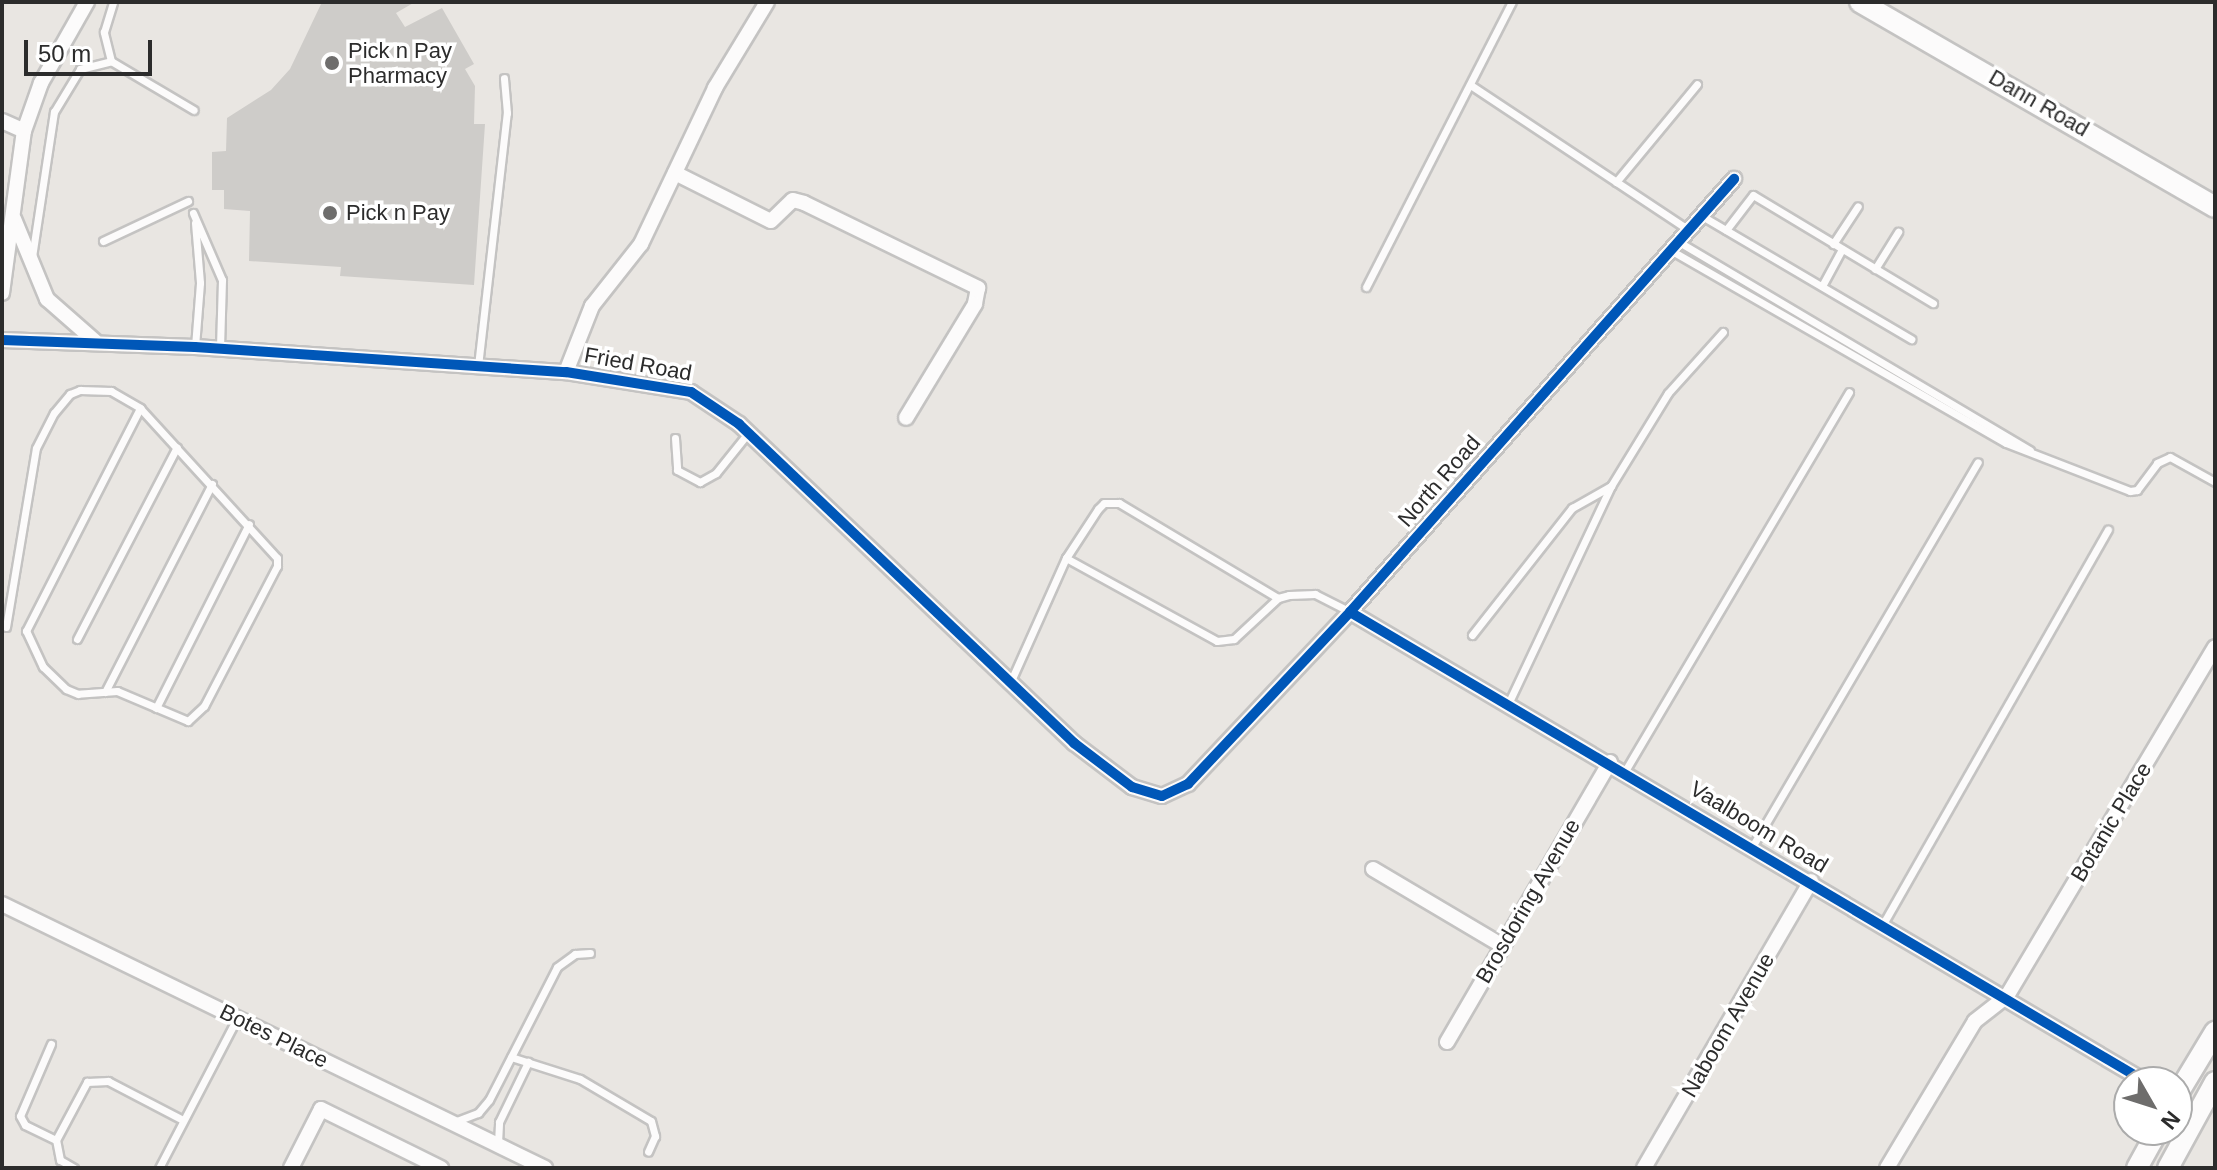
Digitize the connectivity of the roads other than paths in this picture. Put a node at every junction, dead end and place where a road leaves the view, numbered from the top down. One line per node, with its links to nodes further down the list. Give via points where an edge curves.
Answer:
1 (87, 2): 12 (street, via 41,83)
2 (113, 2): 6 (lane, via 104,32)
3 (767, 2): 13 (street, via 715,88)
4 (1512, 2): 9 (lane)
5 (1864, 3): 18 (main road, Dann Road)
6 (111, 61): 10 (lane); 28 (lane, via 80,69 54,112)
7 (504, 78): 40 (lane, via 507,113)
8 (1697, 84): 15 (lane)
9 (1472, 86): 15 (lane); 31 (lane)
10 (194, 110)
11 (2, 121): 12 (street)
12 (24, 131): 19 (street)
13 (675, 173): 41 (street, via 641,244 592,306); 44 (street, via 771,221 793,200 804,203 978,288 975,304)
14 (1734, 179): 20 (street, North Road)
15 (1616, 182): 21 (lane)
16 (188, 201): 24 (lane)
17 (1858, 206): 25 (lane)
18 (2215, 207)
19 (13, 215): 28 (street); 32 (street)
20 (1700, 215): 21 (street, North Road); 22 (lane)
21 (1687, 229): 26 (street, North Road)
22 (1726, 230): 25 (lane, via 1753,195); 30 (lane)
23 (1898, 232): 29 (lane)
24 (103, 241)
25 (1833, 244): 27 (lane)
26 (1673, 246): 49 (lane, via 2031,451 2130,491 2170,457); 56 (street, North Road)
27 (1842, 249): 29 (lane); 30 (lane)
28 (31, 267): 37 (street, via 47,299)
29 (1875, 269): 33 (lane)
30 (1822, 286): 35 (lane)
31 (1366, 287)
32 (2, 293)
33 (1933, 303)
34 (1723, 332): 51 (lane, via 1668,393)
35 (1911, 339)
36 (2, 340): 37 (street, Fried Road)
37 (96, 342): 38 (street, Fried Road)
38 (195, 347): 39 (street, Fried Road); 39 (lane, via 200,283 193,213 222,280)
39 (220, 348): 40 (street, Fried Road)
40 (478, 369): 41 (street, Fried Road)
41 (566, 372): 45 (street, Fried Road, via 675,387 707,399)
42 (1849, 392): 67 (lane)
43 (140, 408): 47 (lane); 57 (lane, via 111,391 80,390 54,413 31,465); 58 (lane)
44 (906, 418)
45 (748, 433): 46 (lane, via 716,473 700,482 677,470); 62 (street, Fried Road)
46 (675, 438)
47 (177, 447): 50 (lane); 60 (lane)
48 (1978, 462): 69 (lane)
49 (2215, 482)
50 (212, 484): 52 (lane); 63 (lane)
51 (1611, 486): 59 (lane, via 1572,508); 64 (lane)
52 (249, 524): 65 (lane); 65 (lane, via 272,549 277,566 197,716 179,720)
53 (2108, 530): 73 (lane)
54 (1066, 558): 55 (lane, via 1217,641 1234,639); 55 (lane, via 1098,509 1104,503 1119,503); 62 (lane)
55 (1278, 598): 56 (lane, via 1315,594)
56 (1350, 612): 64 (street, Vaalboom Road); 68 (street, North Road, via 1188,784)
57 (4, 627): 58 (lane)
58 (26, 631): 63 (lane, via 53,679 78,694)
59 (1472, 635)
60 (77, 639)
61 (2215, 647): 76 (street, Botanic Place)
62 (1010, 683): 68 (street, Fried Road, via 1116,776 1142,792)
63 (105, 692): 65 (lane, via 130,695)
64 (1508, 704): 66 (street, Vaalboom Road)
65 (156, 708)
66 (1610, 762): 67 (street, Vaalboom Road); 74 (street, Brosdoring Avenue)
67 (1625, 771): 69 (street, Vaalboom Road)
68 (1162, 796)
69 (1752, 847): 71 (street, Vaalboom Road)
70 (1373, 869): 74 (street)
71 (1811, 881): 73 (street, Vaalboom Road); 99 (street, Naboom Avenue)
72 (2, 904): 77 (street, Botes Place)
73 (1883, 924): 76 (street, Vaalboom Road)
74 (1501, 945): 79 (street, Brosdoring Avenue)
75 (590, 953): 81 (lane, via 575,954 557,967)
76 (2007, 996): 83 (street, Vaalboom Road); 100 (street, via 1975,1021)
77 (237, 1018): 88 (lane); 89 (street, Botes Place)
78 (2215, 1032): 84 (main road)
79 (1447, 1042)
80 (51, 1044): 90 (lane, via 19,1107 25,1125)
81 (511, 1057): 82 (lane); 89 (lane, via 478,1113)
82 (528, 1062): 91 (lane, via 499,1122); 93 (lane, via 580,1079 651,1121 655,1136)
83 (2120, 1066)
84 (2193, 1068)
85 (2215, 1082): 87 (main road)
86 (2193, 1111): 87 (street)
87 (2197, 1113): 102 (main road)
88 (181, 1119): 90 (lane, via 98,1079 80,1092); 95 (lane)
89 (452, 1123): 91 (street, Botes Place)
90 (56, 1140): 94 (lane, via 60,1160)
91 (498, 1145): 98 (street, Botes Place)
92 (2149, 1146): 101 (main road)
93 (648, 1152)
94 (74, 1168)
95 (159, 1168)
96 (291, 1168): 97 (street, via 321,1109)
97 (441, 1168)
98 (545, 1168)
99 (1644, 1168)
100 (1887, 1168)
101 (2137, 1168)
102 (2168, 1168)

